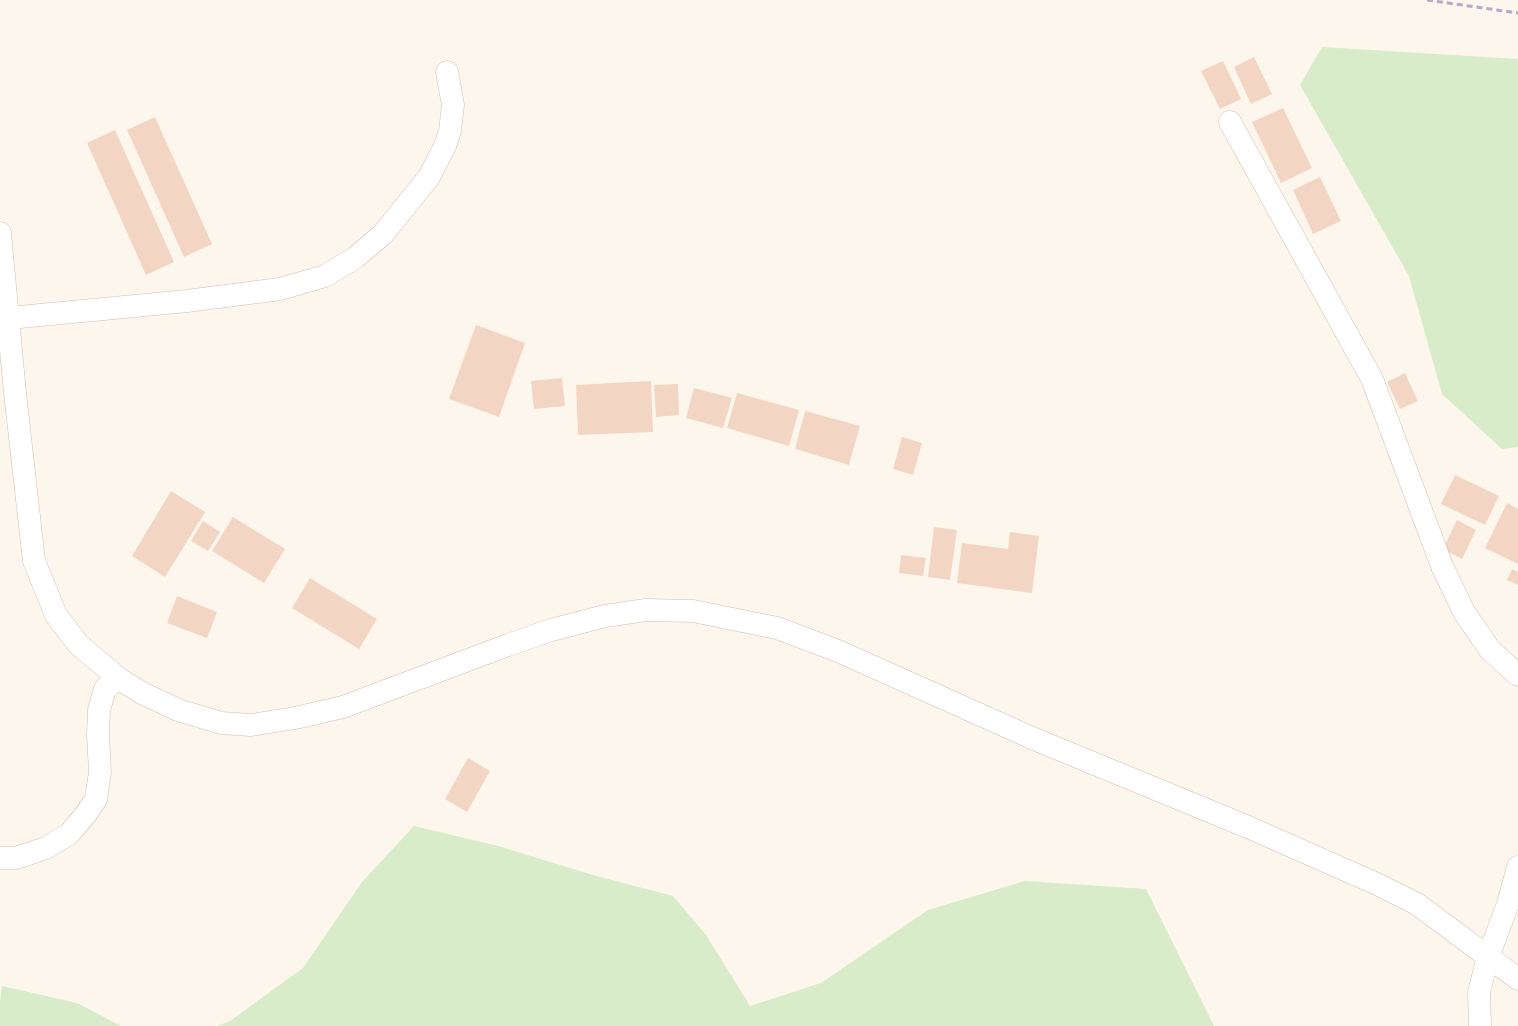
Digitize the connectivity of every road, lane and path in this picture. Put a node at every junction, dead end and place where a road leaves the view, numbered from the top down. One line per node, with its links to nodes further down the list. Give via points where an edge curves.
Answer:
1 (447, 72): 4 (street, via 452,105 450,131 429,177 383,234 355,258 325,276 280,289 187,301)
2 (1230, 122): 6 (street, via 1372,379 1442,566 1464,612 1490,650)
3 (0, 233): 4 (street)
4 (8, 318): 5 (street)
5 (8, 394): 7 (street, via 34,561 56,615 78,644)
6 (1518, 675)
7 (118, 678): 8 (street, via 105,689 99,710 100,772 96,799 69,834 46,848 16,858); 10 (street, via 178,710 220,723 251,725 343,708 508,645 551,630 605,616 646,610 693,611 777,628 838,651 1032,738 1248,827 1377,884 1418,904)
8 (0, 858)
9 (1518, 867): 10 (street, via 1508,904)
10 (1488, 957): 11 (street); 12 (street, via 1479,992)
11 (1518, 979)
12 (1480, 1026)

